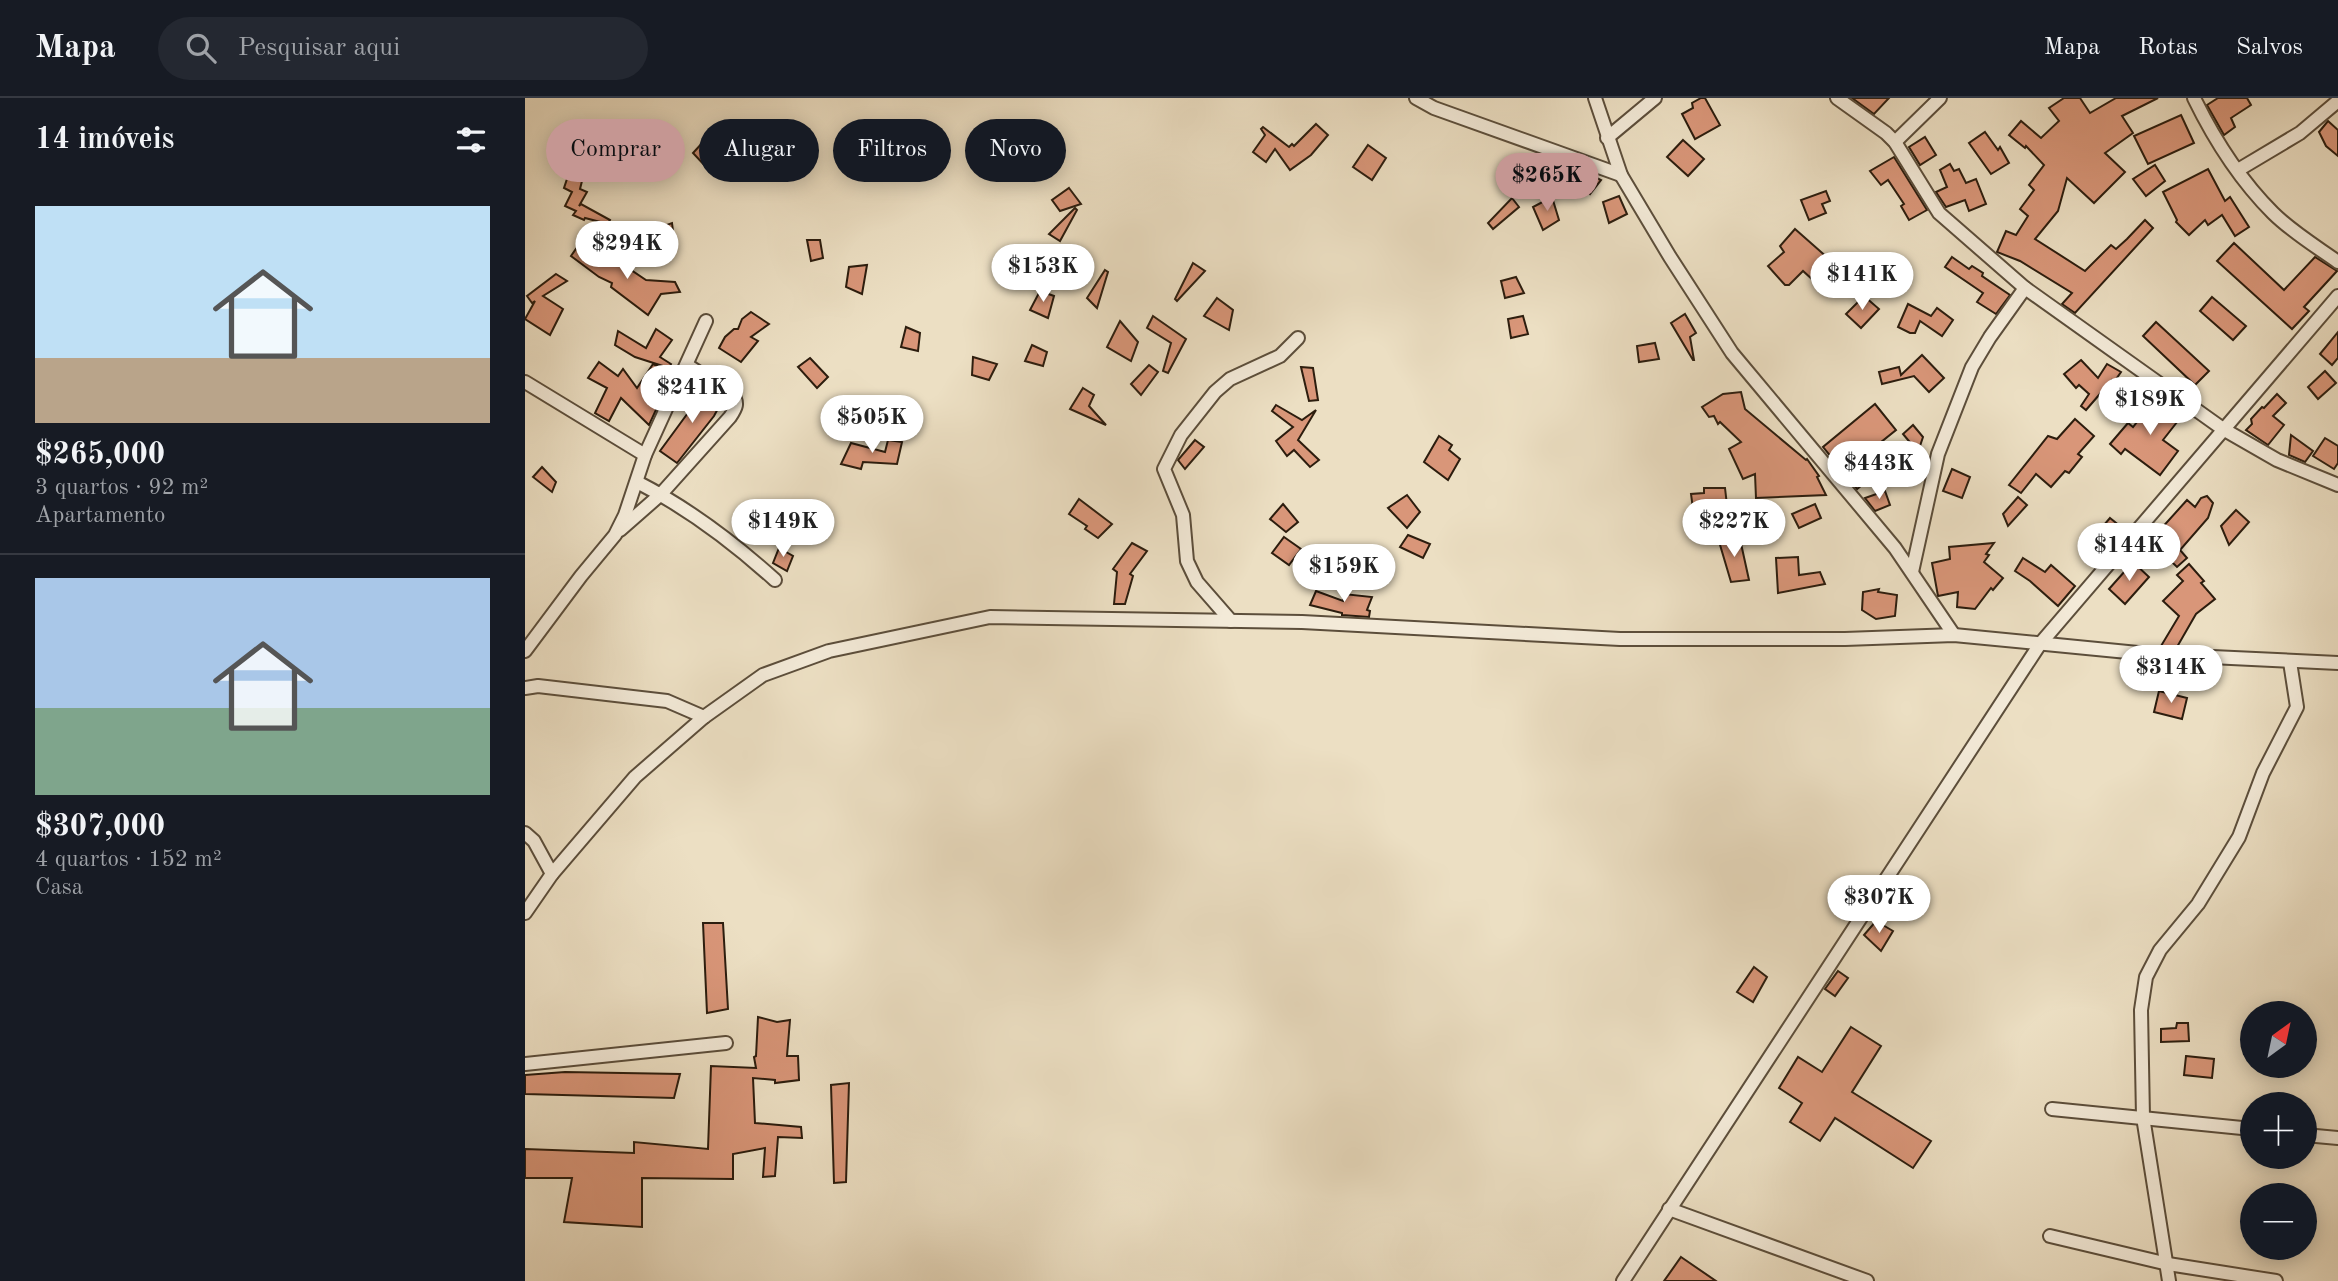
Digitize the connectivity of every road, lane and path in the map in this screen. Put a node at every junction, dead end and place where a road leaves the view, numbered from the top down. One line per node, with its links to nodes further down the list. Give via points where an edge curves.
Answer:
1 (1416, 98): 11 (street)
2 (1595, 98): 8 (street)
3 (1655, 98): 8 (street)
4 (1837, 98): 9 (street)
5 (1940, 98): 9 (street)
6 (2194, 98): 10 (street)
7 (2338, 101): 10 (street, via 2300,133)
8 (1607, 138): 11 (street)
9 (1895, 142): 13 (street, via 1947,222)
10 (2238, 170): 12 (street, via 2275,215)
11 (1621, 175): 25 (street, via 1732,352)
12 (2338, 262)
13 (2025, 288): 19 (street); 25 (street, via 1972,367 1938,454)
14 (2338, 296): 19 (street)
15 (706, 321): 17 (street)
16 (1299, 338): 27 (street, via 1280,356 1230,379 1215,392 1181,435 1164,469 1183,515 1187,561 1197,582)
17 (687, 365): 20 (street); 23 (street, via 732,394 736,407)
18 (525, 382): 20 (street)
19 (2223, 429): 22 (street, via 2277,460); 29 (street)
20 (645, 455): 21 (street)
21 (637, 482): 23 (street); 24 (street)
22 (2338, 485)
23 (661, 494): 24 (street); 26 (street)
24 (615, 535): 30 (street)
25 (1912, 572): 28 (street)
26 (775, 580)
27 (1231, 621): 28 (street, via 1620,639); 34 (street, via 990,617 829,651 762,675)
28 (1954, 635): 29 (street)
29 (2040, 644): 31 (street); 45 (street)
30 (525, 651)
31 (2290, 662): 32 (street); 41 (street, via 2297,708 2263,773 2239,837 2146,977 2141,1010)
32 (2338, 663)
33 (525, 688): 34 (street, via 667,701)
34 (704, 717): 36 (street, via 635,777)
35 (525, 833): 36 (street)
36 (552, 874): 37 (street)
37 (525, 913)
38 (726, 1044): 39 (street)
39 (525, 1064)
40 (2052, 1109): 41 (street)
41 (2143, 1117): 42 (street); 47 (street)
42 (2240, 1128)
43 (2317, 1136): 44 (street)
44 (2338, 1138)
45 (1669, 1209): 48 (street); 49 (street)
46 (2050, 1236): 47 (street)
47 (2168, 1264): 50 (street); 51 (street)
48 (1622, 1281)
49 (1867, 1281)
50 (2169, 1281)
51 (2276, 1281)

